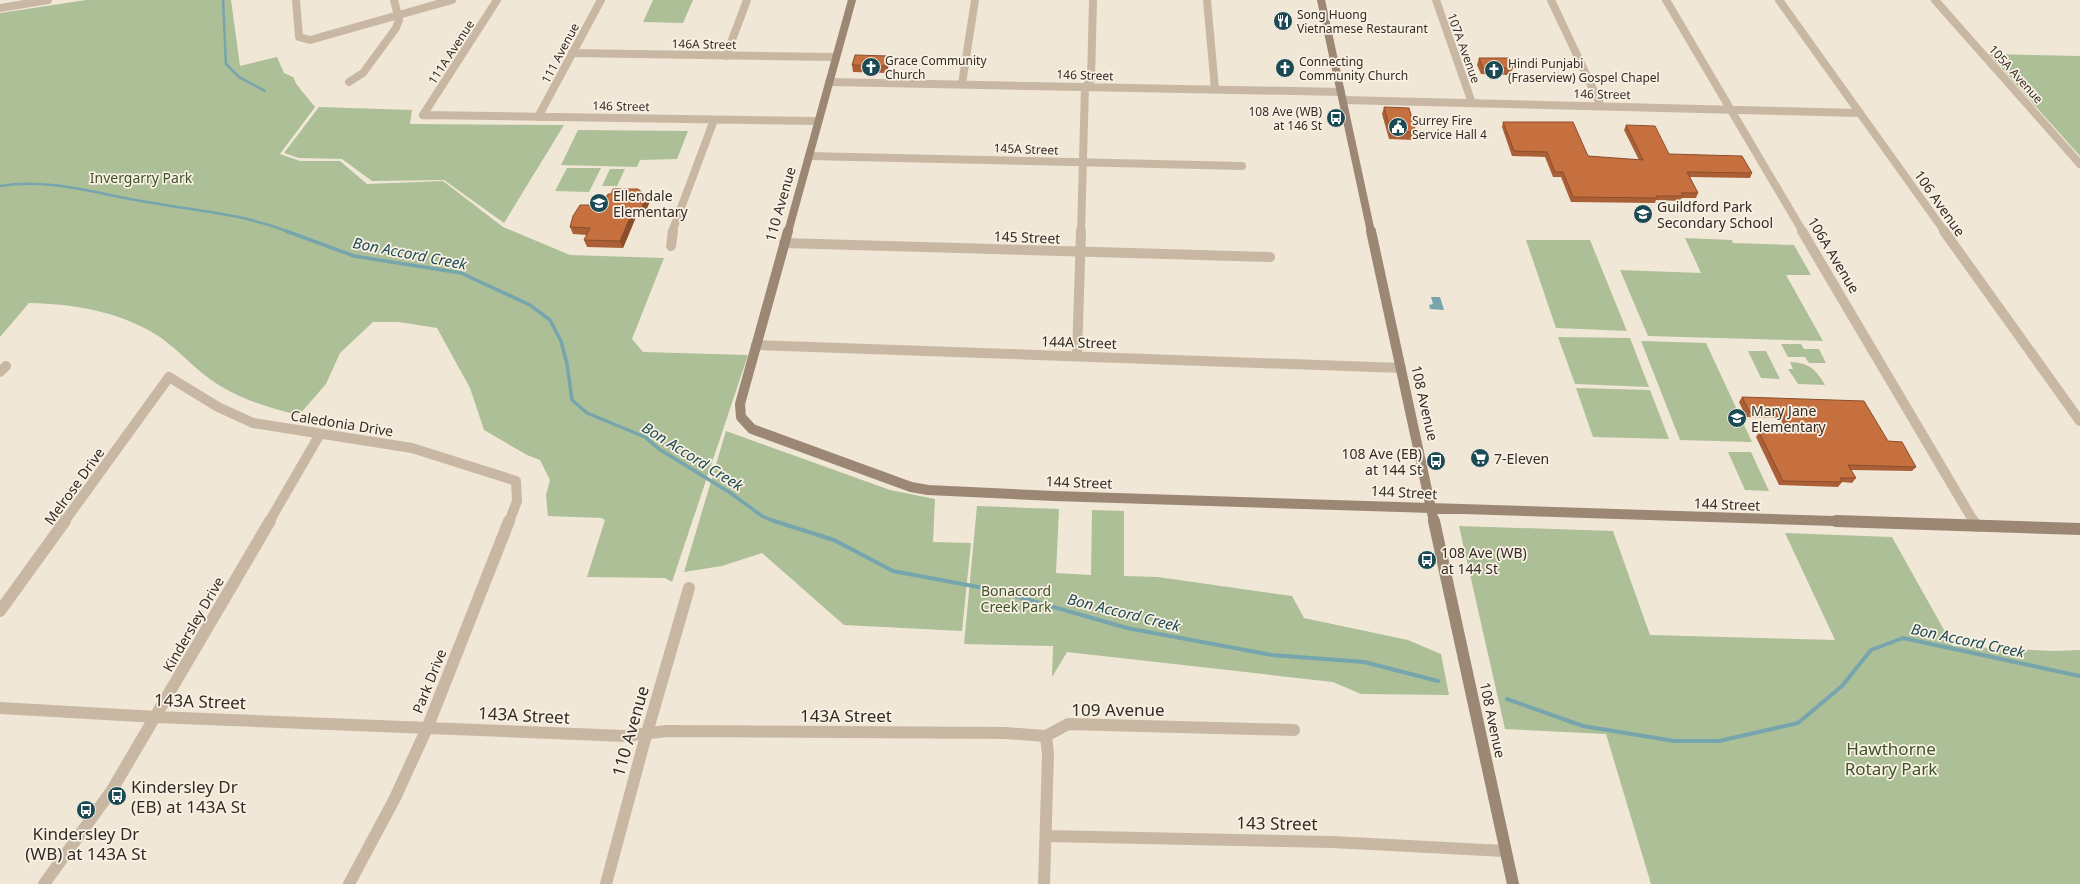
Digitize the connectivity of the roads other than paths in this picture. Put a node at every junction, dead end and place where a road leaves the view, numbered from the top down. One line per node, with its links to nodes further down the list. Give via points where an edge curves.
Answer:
1 (48, 0): 18 (street)
2 (296, 0): 19 (street, via 299,37 302,39 310,40)
3 (394, 0): 19 (street)
4 (452, 0): 19 (street)
5 (497, 0): 33 (street, 111A Avenue)
6 (601, 0): 20 (street, 111 Avenue)
7 (747, 0): 21 (street)
8 (852, 0): 22 (main road, 110 Avenue)
9 (975, 0): 25 (street)
10 (1093, 0): 26 (street, via 1091,80)
11 (1207, 0): 27 (street)
12 (1321, 0): 28 (main road, 108 Avenue)
13 (1436, 0): 29 (street, 107A Avenue)
14 (1551, 0): 30 (street)
15 (1666, 0): 31 (street, 106A Avenue)
16 (1779, 0): 32 (street, 106 Avenue)
17 (1935, 0): 39 (street, 105A Avenue)
18 (0, 8)
19 (398, 15): 23 (street, via 397,25 385,43 363,73)
20 (572, 53): 21 (street, 146A Street); 34 (street, 111 Avenue)
21 (726, 56): 22 (street, 146A Street)
22 (836, 57): 24 (main road, 110 Avenue)
23 (349, 82)
24 (829, 82): 25 (street, 146 Street); 36 (main road, 110 Avenue)
25 (962, 84): 26 (street, 146 Street)
26 (1085, 87): 27 (street, 146 Street); 38 (street)
27 (1215, 89): 28 (street, 146 Street)
28 (1342, 96): 29 (street, 146 Street); 47 (main road, 108 Avenue)
29 (1472, 103): 30 (street, 146 Street)
30 (1600, 106): 31 (street, 146 Street)
31 (1731, 109): 32 (street, 146 Street); 54 (street, 106A Avenue)
32 (1860, 112): 50 (street, 106 Avenue)
33 (423, 115): 34 (street, 146 Street)
34 (538, 117): 35 (street, 146 Street)
35 (714, 120): 36 (street, 146 Street); 42 (street, via 679,212 672,233)
36 (818, 121): 37 (main road, 110 Avenue)
37 (809, 156): 38 (street, 145A Street); 41 (main road, 110 Avenue)
38 (1082, 162): 40 (street, 145A Street); 43 (street)
39 (2080, 164)
40 (1242, 166)
41 (784, 243): 43 (street, 145 Street); 45 (main road, 110 Avenue)
42 (671, 246)
43 (1079, 252): 44 (street, 145 Street); 46 (street)
44 (1270, 257)
45 (756, 345): 46 (street, 144A Street); 49 (main road, 110 Avenue, via 740,404)
46 (1077, 356): 47 (street, 144A Street)
47 (1401, 368): 53 (main road, 108 Avenue)
48 (169, 377): 51 (street, Caledonia Drive, via 218,407 253,423); 57 (street, Melrose Drive)
49 (742, 417): 53 (main road, 144 Street, via 752,429 911,487 928,490)
50 (2080, 421)
51 (320, 434): 52 (street, Caledonia Drive, via 412,448); 59 (street, Kindersley Drive)
52 (516, 482): 60 (street, Park Drive, via 517,501)
53 (1432, 508): 54 (main road, 144 Street); 65 (main road, 108 Avenue)
54 (1976, 526): 55 (main road, 144 Street)
55 (2080, 529)
56 (689, 588): 62 (street, 110 Avenue)
57 (0, 611)
58 (0, 708): 59 (street, 143A Street)
59 (157, 717): 60 (street, 143A Street); 66 (street, Kindersley Drive, via 112,790)
60 (428, 726): 62 (street, 143A Street, via 625,736); 67 (street, Park Drive, via 395,798)
61 (1294, 730): 63 (street, 109 Avenue, via 1068,724)
62 (648, 734): 63 (street, 143A Street, via 667,731 997,733); 68 (street, 110 Avenue)
63 (1046, 736): 64 (street)
64 (1047, 836): 65 (street, 143 Street, via 1332,842); 69 (street)
65 (1505, 851): 70 (main road, 108 Avenue)
66 (44, 884)
67 (349, 884)
68 (606, 884)
69 (1044, 884)
70 (1513, 884)

